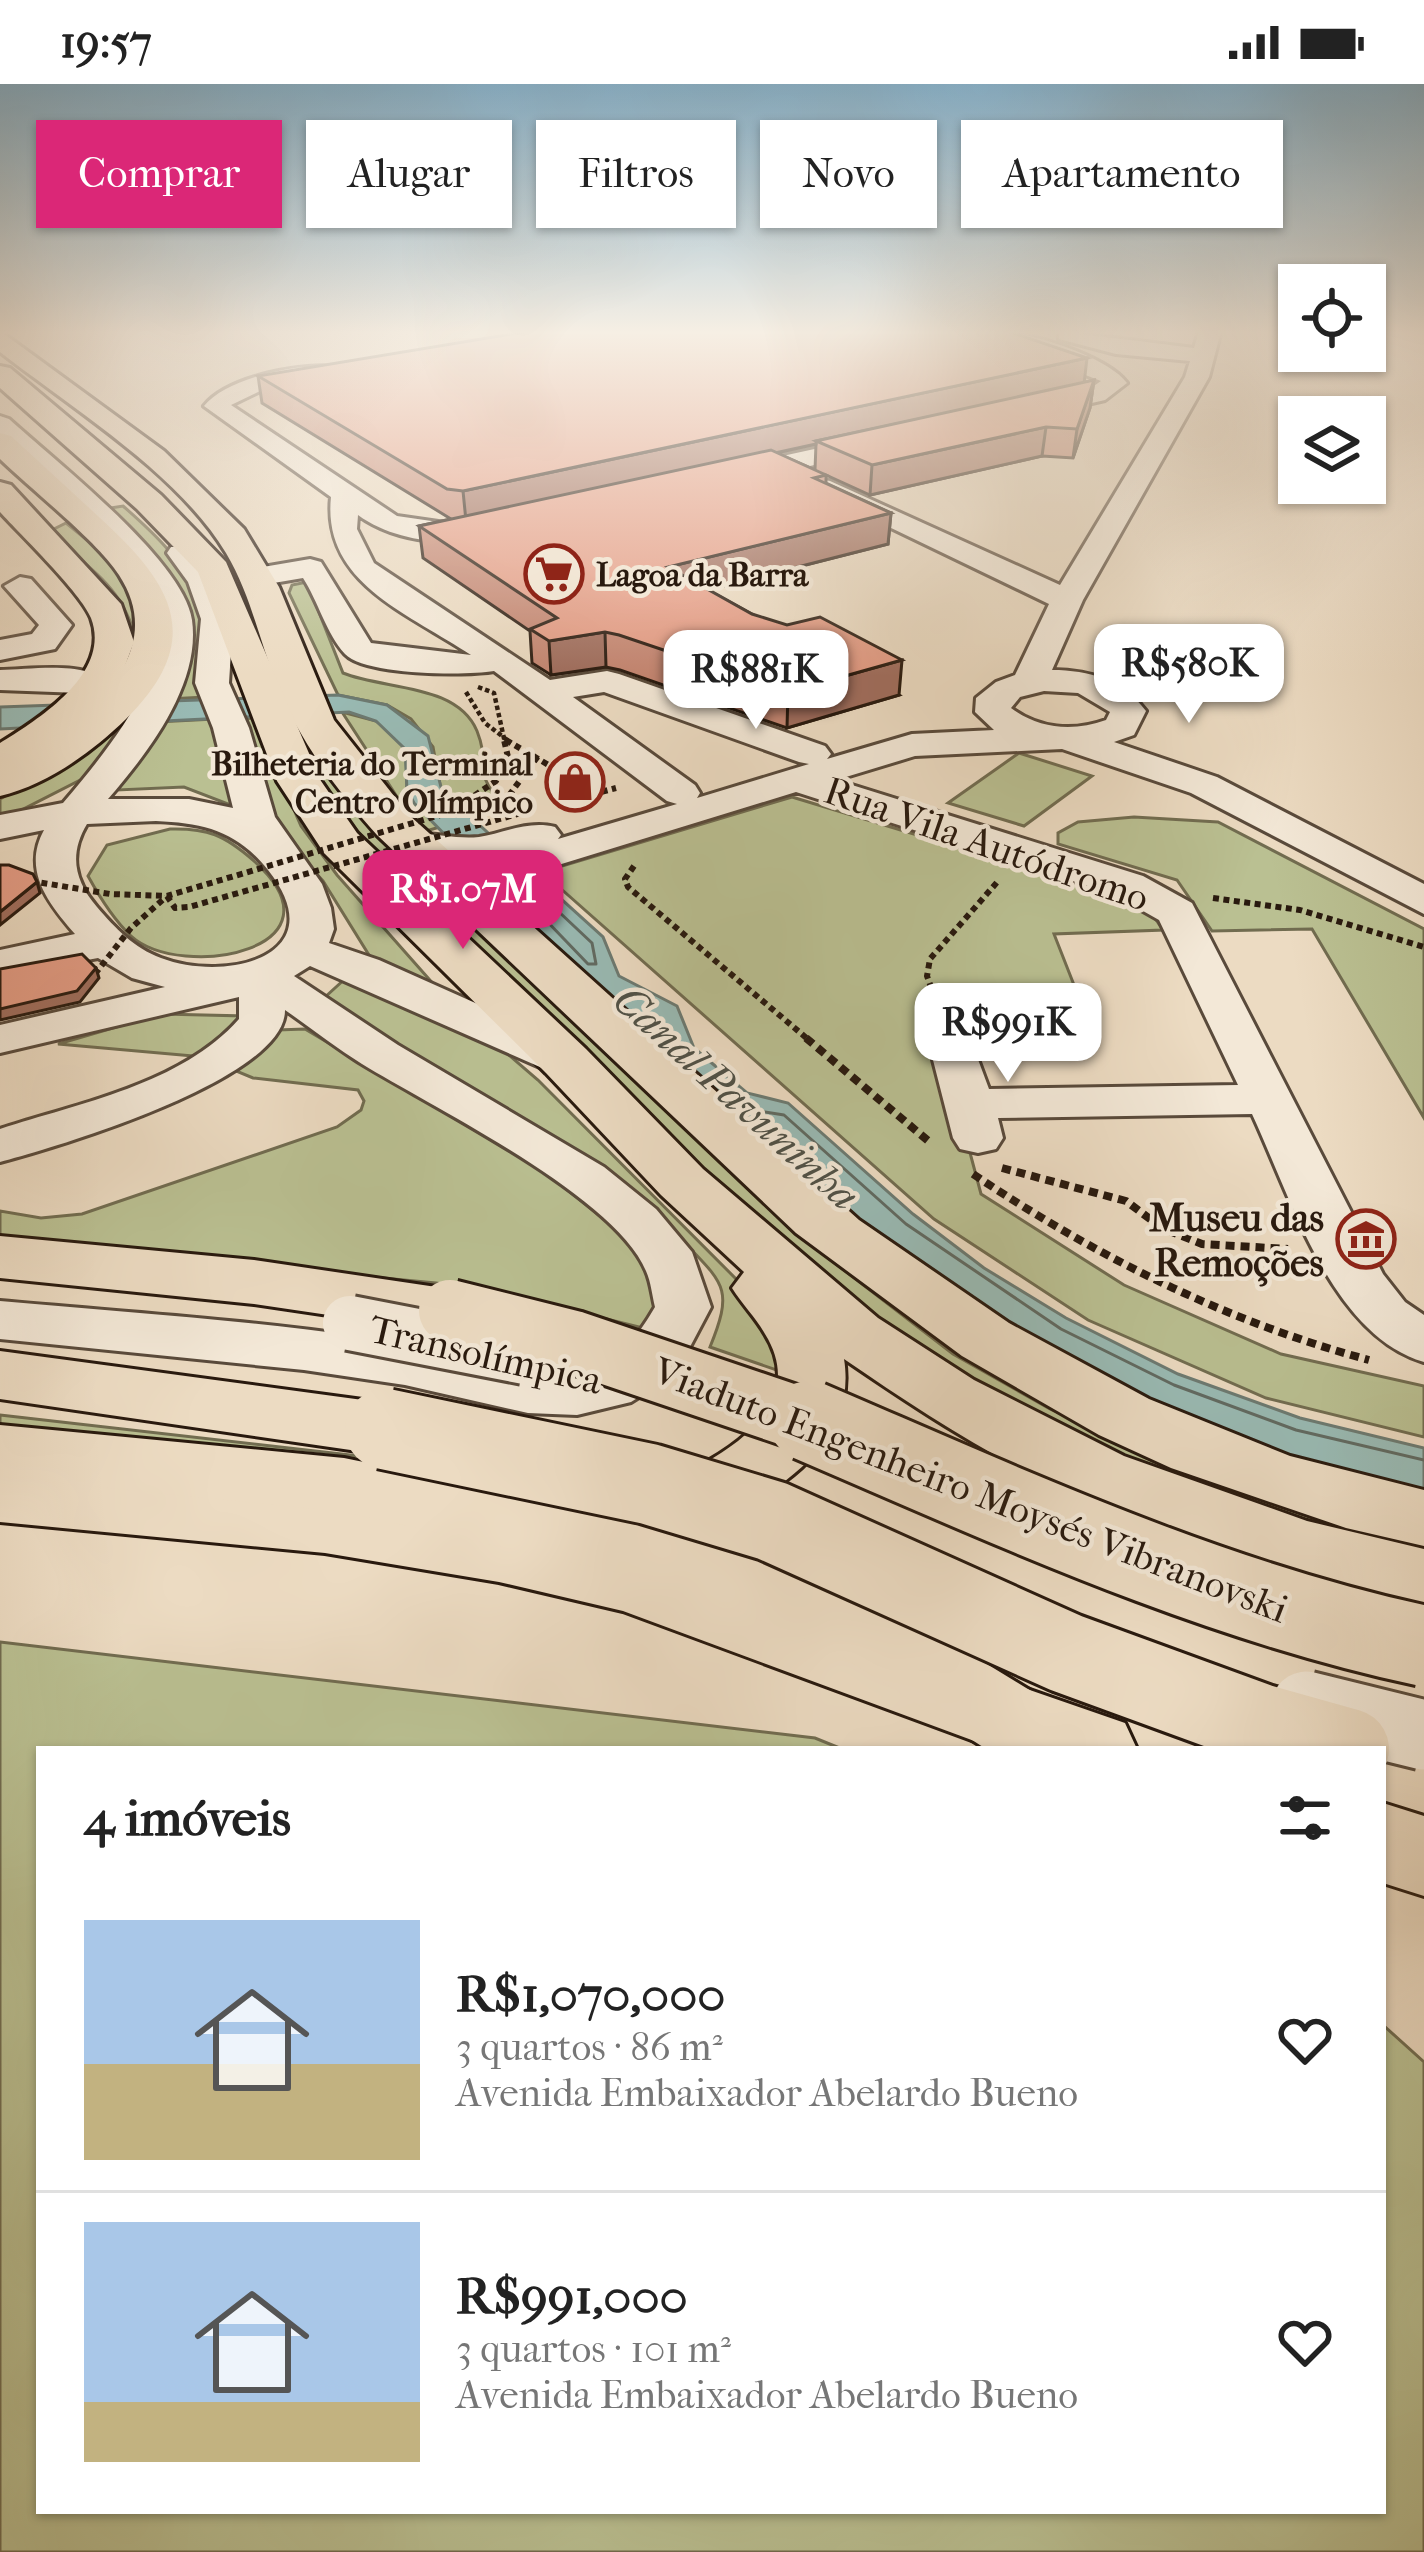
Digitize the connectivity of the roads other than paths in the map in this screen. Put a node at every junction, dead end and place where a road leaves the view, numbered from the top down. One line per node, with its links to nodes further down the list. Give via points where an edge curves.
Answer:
1 (8, 446): 17 (main road)
2 (30, 446): 17 (street)
3 (52, 446): 17 (street)
4 (59, 446): 17 (main road)
5 (134, 446): 10 (main road)
6 (272, 446): 11 (street)
7 (865, 446): 12 (street)
8 (1157, 446): 26 (street)
9 (341, 455): 11 (street)
10 (155, 463): 17 (main road); 21 (main road)
11 (298, 464): 16 (street)
12 (773, 466): 14 (street); 26 (street)
13 (0, 478): 17 (main road, via 17,488)
14 (695, 483)
15 (0, 492): 19 (main road)
16 (345, 495): 20 (street, via 400,528); 22 (street, via 340,518)
17 (99, 496): 19 (main road); 21 (main road, via 176,505 212,532); 32 (main road, via 214,569); 32 (street, via 186,557 203,581 217,619 212,683); 33 (main road, via 154,620 150,657)
18 (512, 525): 20 (street)
19 (38, 529): 23 (main road)
20 (466, 535): 22 (street)
21 (232, 536): 24 (main road)
22 (357, 560): 28 (street)
23 (74, 570): 25 (street); 33 (main road, via 114,626)
24 (256, 578): 28 (street, via 310,568 363,653 393,661); 32 (main road)
25 (6, 580): 27 (street, via 56,625 43,642)
26 (1067, 600): 29 (street)
27 (7, 661): 33 (street, via 78,680)
28 (500, 661): 30 (street)
29 (1029, 682): 31 (street); 34 (street, via 1099,688 1119,699)
30 (544, 692): 35 (street); 39 (street, Rua Vila Autódromo, via 607,681)
31 (994, 698): 36 (street, via 993,712 1004,722); 39 (street)
32 (274, 707): 45 (street, via 255,817); 46 (main road, via 366,796); 50 (main road, via 317,813)
33 (109, 709): 37 (main road); 42 (street); 44 (main road, via 44,764)
34 (1128, 718): 36 (street, via 1106,734); 40 (street)
35 (582, 720): 38 (street, via 622,719); 41 (street)
36 (1057, 738): 39 (street, via 912,745); 40 (street)
37 (0, 761)
38 (730, 763): 39 (street); 41 (street)
39 (804, 767): 43 (street); 58 (street, Rua Vila Autódromo, via 1171,907)
40 (1204, 785): 49 (street)
41 (681, 793): 43 (street)
42 (66, 827): 44 (street); 45 (street, via 175,811 242,824); 48 (street, via 57,880)
43 (539, 830): 46 (street, via 490,849); 47 (street)
44 (8, 837)
45 (271, 847): 54 (street, via 310,908 311,929)
46 (436, 848): 47 (main road)
47 (486, 893): 50 (street); 70 (main road, via 851,1247 979,1336 1197,1452)
48 (68, 894): 51 (street); 52 (street)
49 (1424, 901)
50 (422, 924): 57 (main road)
51 (0, 927)
52 (101, 959): 53 (street, via 53,950); 54 (street, via 126,957 218,980)
53 (0, 963)
54 (284, 963): 55 (street); 57 (street, via 363,969); 59 (street, via 262,1021 219,1061); 63 (street, via 353,1039 562,1161 662,1244 681,1273 685,1299 675,1334 603,1390 543,1393 404,1363)
55 (0, 1039)
56 (956, 1056): 58 (street, via 967,1144)
57 (566, 1061): 60 (main road)
58 (1270, 1099): 64 (street, Rua Vila Autódromo)
59 (0, 1146)
60 (701, 1198): 67 (main road, via 724,1247 791,1315 811,1349 817,1387 803,1417 760,1464 668,1511 638,1512 481,1483); 71 (main road, via 854,1334 950,1398 1098,1474 1194,1512)
61 (0, 1257): 72 (main road, Viaduto Engenheiro Moysés Vibranovski, bridge, via 450,1311 574,1342 773,1406 1124,1556)
62 (0, 1283): 73 (street, Transolímpica, bridge, via 228,1305 528,1358 743,1425 1131,1598 1278,1646)
63 (0, 1320)
64 (1401, 1352)
65 (0, 1358): 67 (street, Transolímpica)
66 (0, 1375): 67 (main road)
67 (371, 1436): 68 (main road); 74 (main road, via 859,1626); 75 (street, Transolímpica, bridge, via 659,1456 1082,1630 1258,1694); 77 (main road, bridge, via 649,1484 772,1521 1066,1654)
68 (0, 1451)
69 (0, 1495): 74 (main road, via 325,1524 500,1552 631,1583)
70 (1424, 1518)
71 (1424, 1579)
72 (1424, 1646)
73 (1424, 1680)
74 (1012, 1722): 76 (main road)
75 (1424, 1735)
76 (1086, 1746)
77 (1338, 1746)
78 (1386, 1760): 79 (main road)
79 (1424, 1770)
80 (1386, 1844): 81 (main road)
81 (1424, 1856)

